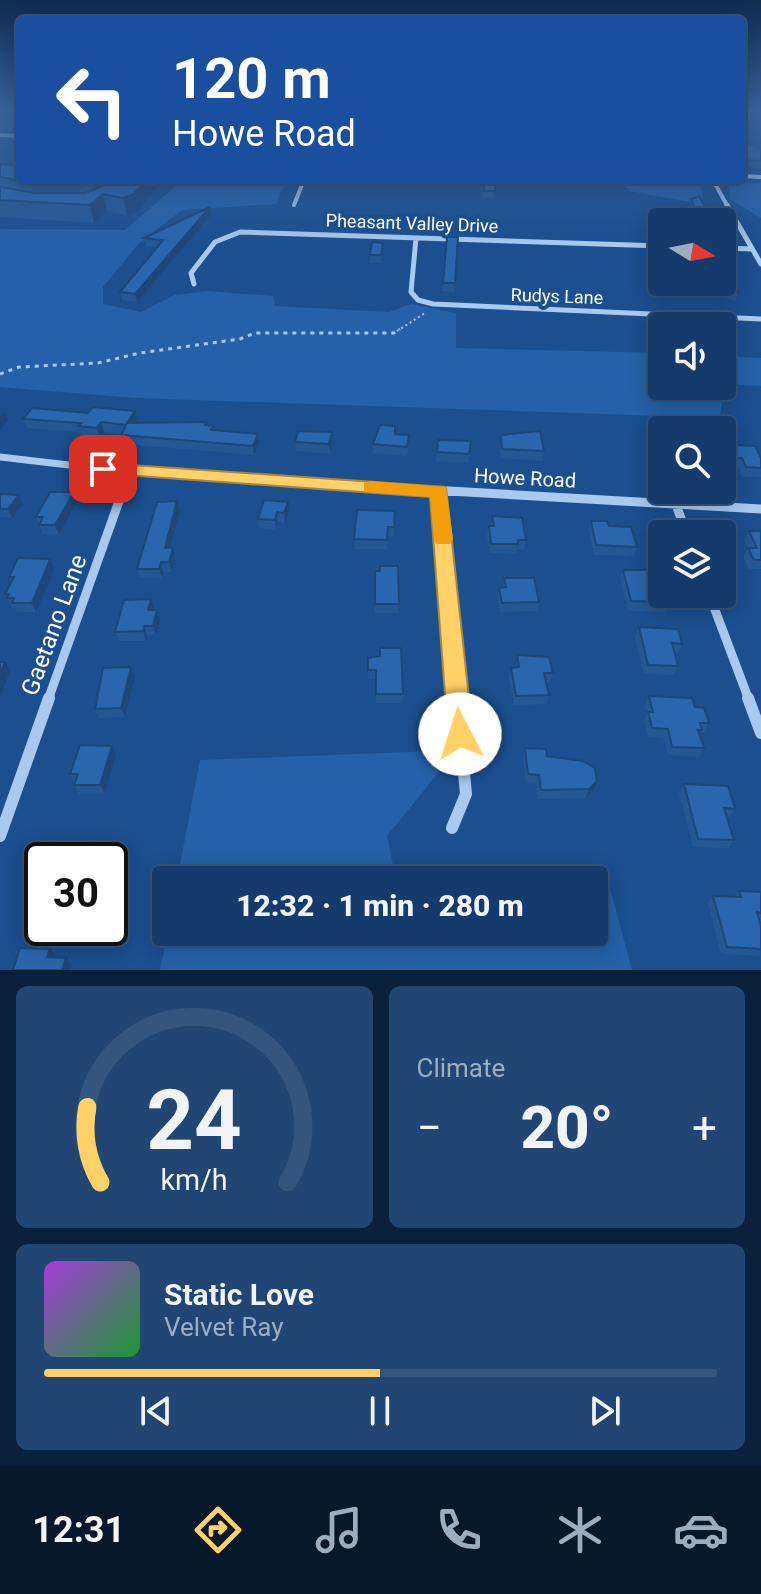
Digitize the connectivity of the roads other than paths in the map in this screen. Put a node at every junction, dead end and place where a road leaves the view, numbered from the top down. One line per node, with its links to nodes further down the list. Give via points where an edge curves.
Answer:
1 (302, 184): 3 (street)
2 (715, 184): 7 (street)
3 (294, 205)
4 (416, 238): 5 (street, Pheasant Valley Drive); 9 (street, Pheasant Valley Drive, via 240,232 215,242 191,273); 10 (street, Rudys Lane, via 411,292 433,304)
5 (648, 246)
6 (736, 248): 7 (street)
7 (752, 249): 8 (street)
8 (761, 264)
9 (194, 284)
10 (761, 319)
11 (0, 457): 12 (street, Howe Road)
12 (129, 472): 13 (street, Howe Road); 20 (street, Gaetano Lane)
13 (439, 492): 14 (street, Howe Road); 19 (street, via 466,794)
14 (676, 505): 15 (street, Howe Road); 16 (street)
15 (761, 509)
16 (682, 520)
17 (714, 608): 18 (street)
18 (761, 733)
19 (452, 828)
20 (0, 836)

